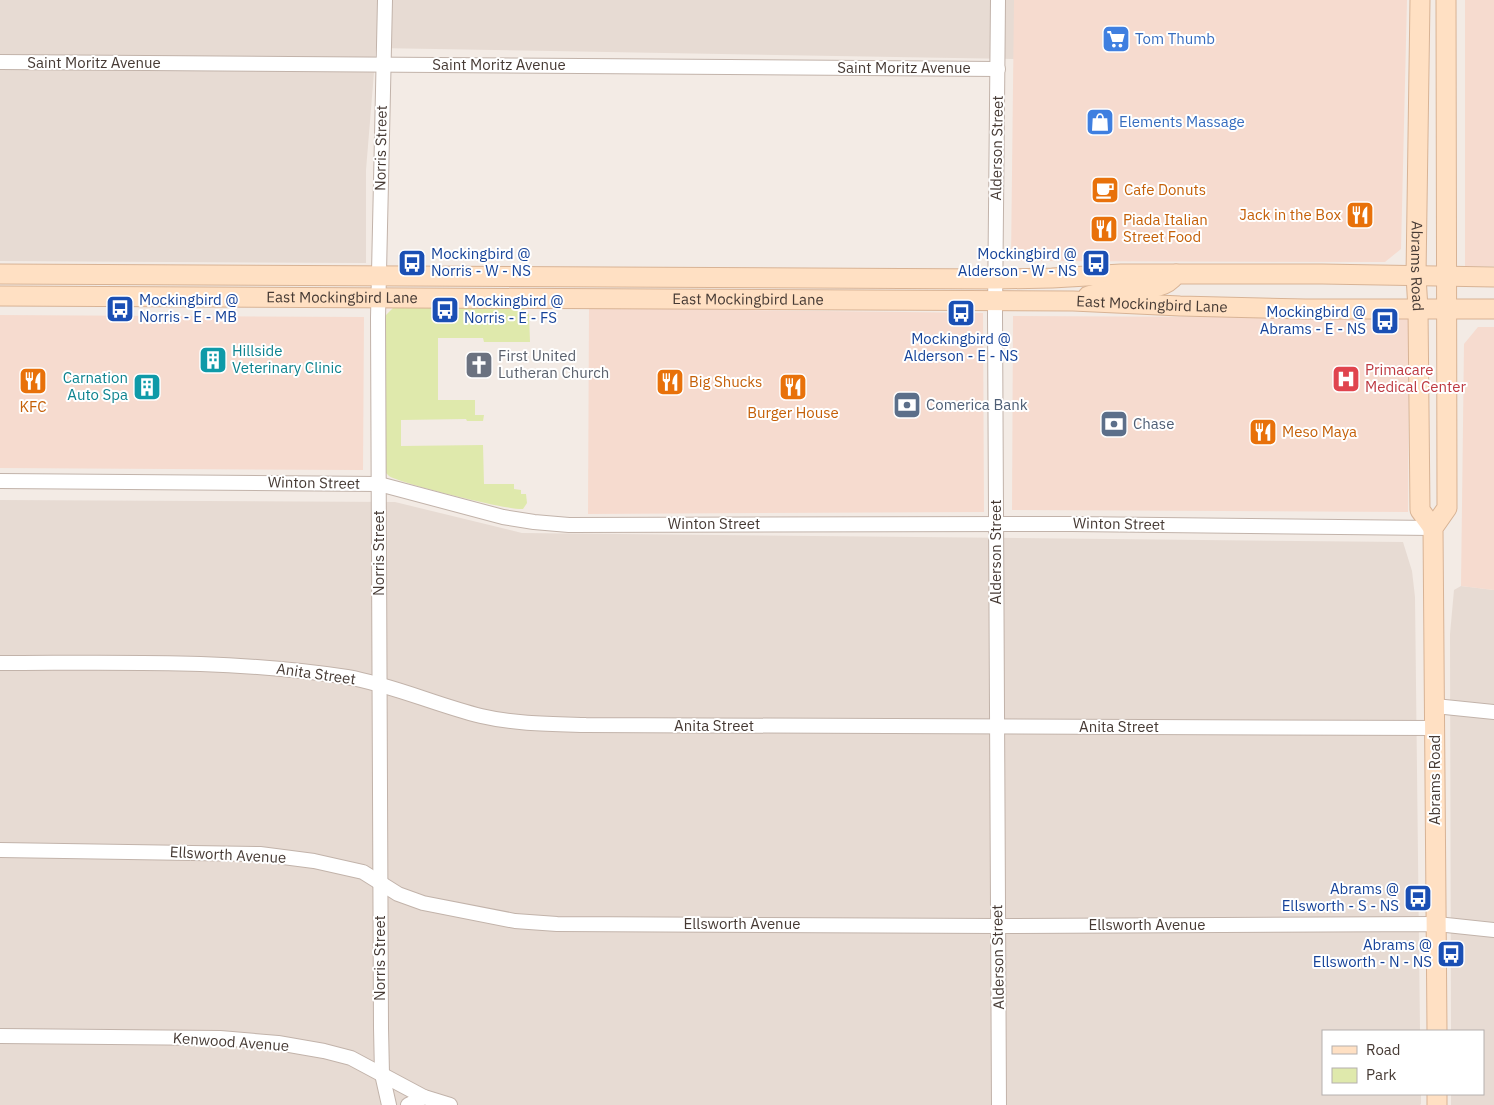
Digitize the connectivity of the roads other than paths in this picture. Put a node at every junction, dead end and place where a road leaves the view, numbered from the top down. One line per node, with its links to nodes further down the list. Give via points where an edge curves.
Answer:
1 (385, 0): 8 (street, Norris Street)
2 (998, 0): 9 (street, Alderson Street)
3 (1420, 0): 5 (main road, Abrams Road)
4 (1446, 0): 6 (main road, Abrams Road)
5 (1420, 24): 6 (main road); 14 (main road, Abrams Road)
6 (1446, 24): 15 (main road, Abrams Road)
7 (0, 62): 8 (street, Saint Moritz Avenue)
8 (383, 65): 9 (street, Saint Moritz Avenue); 13 (street, Norris Street)
9 (998, 68): 17 (street, Alderson Street)
10 (0, 274): 12 (main road, East Mockingbird Lane)
11 (1176, 274): 14 (main road, East Mockingbird Lane); 17 (main road, East Mockingbird Lane); 22 (main road, via 1171,281 1157,288 1114,289)
12 (146, 275): 13 (main road, East Mockingbird Lane); 19 (main road)
13 (379, 276): 17 (main road, East Mockingbird Lane); 20 (street, Norris Street)
14 (1416, 276): 15 (main road, East Mockingbird Lane); 24 (main road, Abrams Road)
15 (1446, 276): 16 (main road, East Mockingbird Lane); 23 (main road, Abrams Road)
16 (1494, 277)
17 (995, 279): 21 (street, Alderson Street)
18 (0, 296): 19 (main road, East Mockingbird Lane)
19 (146, 296): 20 (main road, East Mockingbird Lane)
20 (378, 297): 21 (main road, East Mockingbird Lane); 27 (street, Norris Street)
21 (995, 301): 22 (main road, East Mockingbird Lane); 28 (street, Alderson Street)
22 (1073, 301): 24 (main road, East Mockingbird Lane)
23 (1446, 308): 24 (main road, East Mockingbird Lane); 25 (main road, East Mockingbird Lane); 29 (main road, Abrams Road, via 1447,508)
24 (1418, 309): 29 (main road, Abrams Road, via 1420,510)
25 (1494, 309)
26 (0, 481): 27 (street, Winton Street)
27 (379, 484): 28 (street, Winton Street, via 503,517 569,525); 31 (street, Norris Street)
28 (996, 524): 29 (street, Winton Street); 34 (street, Alderson Street)
29 (1433, 528): 32 (main road, Abrams Road)
30 (0, 663): 31 (street, Anita Street, via 204,664 265,668)
31 (380, 684): 34 (street, Anita Street, via 483,716 531,723); 37 (street, Norris Street)
32 (1435, 706): 33 (street); 35 (main road, Abrams Road)
33 (1494, 712)
34 (997, 727): 35 (street, Anita Street); 39 (street, Alderson Street)
35 (1435, 728): 38 (main road, Abrams Road)
36 (0, 850): 37 (street, Ellsworth Avenue, via 260,854 363,872)
37 (380, 883): 39 (street, Ellsworth Avenue, via 422,903 515,921); 43 (street, Norris Street)
38 (1437, 924): 39 (street, Ellsworth Avenue); 40 (street, Ellsworth Avenue); 41 (main road, Abrams Road)
39 (997, 926): 48 (street, Alderson Street)
40 (1494, 930)
41 (1437, 1030)
42 (0, 1036): 43 (street, Kenwood Avenue, via 220,1038 278,1043 351,1058)
43 (382, 1074): 44 (street, Kenwood Avenue); 45 (street, Norris Street)
44 (424, 1097): 46 (street); 47 (street, Kenwood Avenue)
45 (389, 1105)
46 (408, 1105)
47 (450, 1105)
48 (999, 1105)

